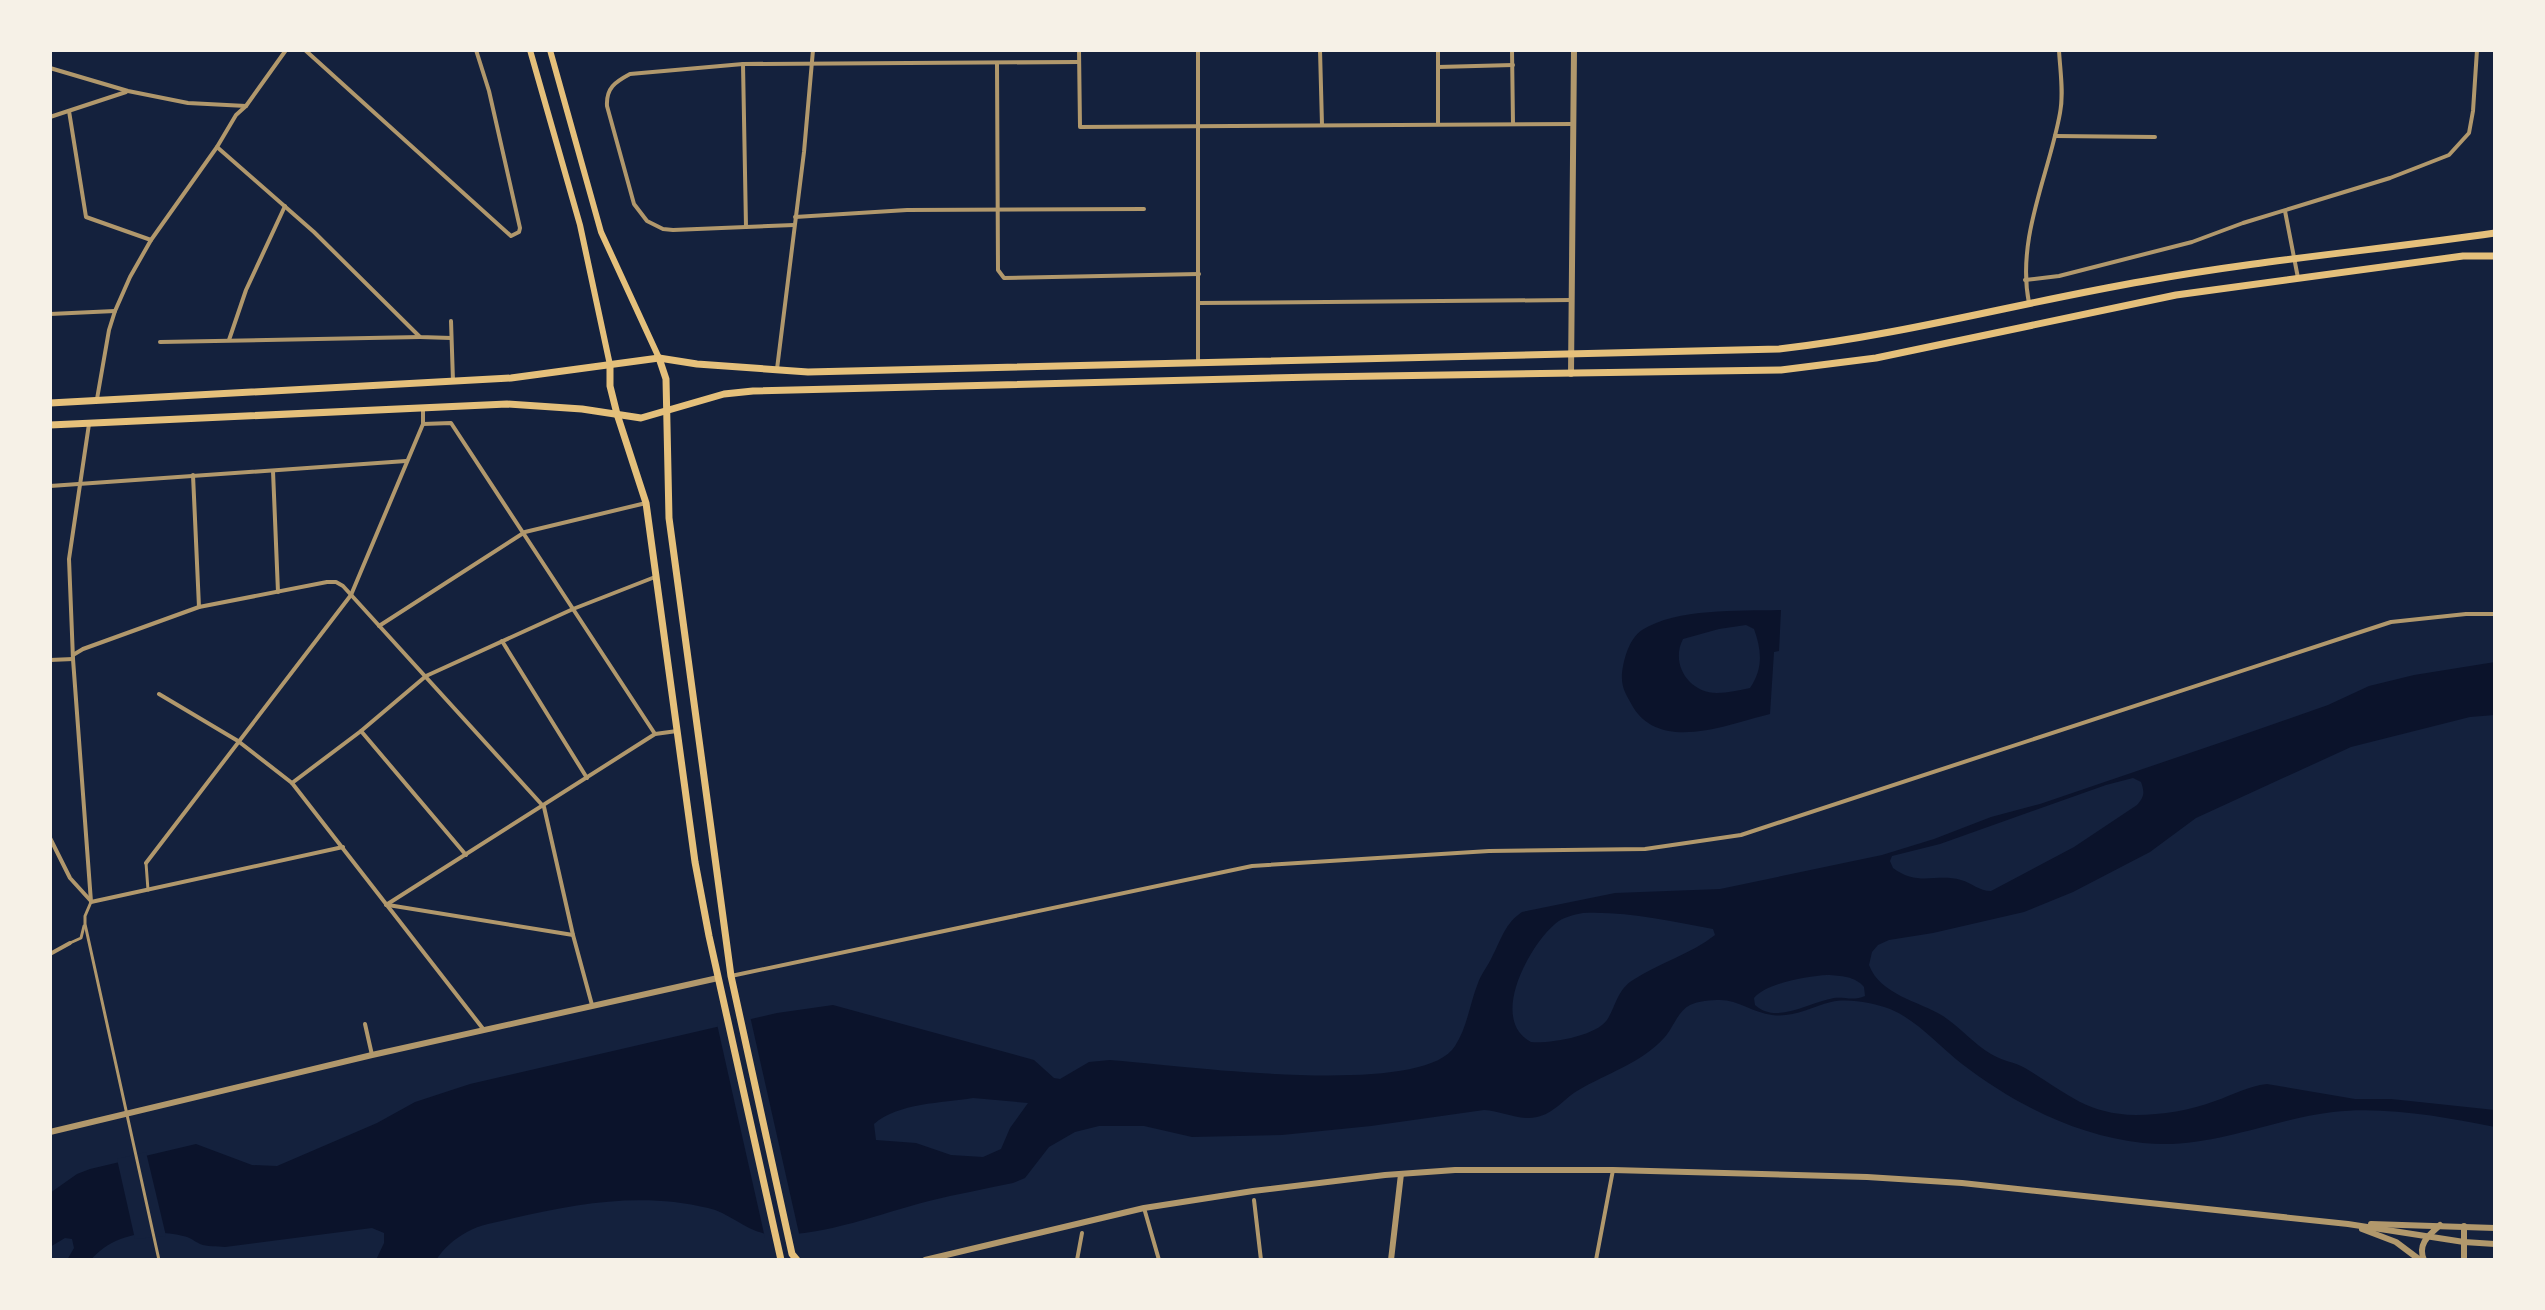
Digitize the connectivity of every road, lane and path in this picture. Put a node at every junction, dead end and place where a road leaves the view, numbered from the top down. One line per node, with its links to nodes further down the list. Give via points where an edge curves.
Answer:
1 (286, 50): 23 (street)
2 (305, 50): 3 (street, via 508,235 516,234 520,228)
3 (476, 50)
4 (530, 50): 61 (main road, via 580,225)
5 (550, 50): 59 (main road, via 601,232)
6 (813, 50): 15 (street)
7 (1079, 50): 16 (street)
8 (1198, 50): 30 (street)
9 (1320, 50): 29 (street)
10 (1438, 50): 20 (street)
11 (1512, 50): 19 (street)
12 (1574, 50): 28 (street)
13 (2059, 50): 31 (street, via 2061,108)
14 (2477, 50): 37 (street, via 2469,133 2449,155)
15 (812, 62): 17 (street); 18 (street); 38 (street)
16 (1079, 62): 18 (street); 30 (street, via 1080,127)
17 (743, 64): 40 (street); 40 (street, via 630,74 614,82 607,96 634,204 647,221 663,229)
18 (997, 64): 35 (street)
19 (1513, 65): 20 (street); 27 (street)
20 (1438, 67): 26 (street)
21 (50, 68): 22 (street)
22 (128, 91): 23 (street, via 188,103); 24 (street)
23 (246, 106): 33 (street)
24 (69, 111): 25 (street); 42 (street, via 86,217)
25 (50, 117)
26 (1438, 124): 27 (street); 29 (street)
27 (1513, 124): 28 (street)
28 (1573, 124): 48 (street)
29 (1322, 125): 30 (street)
30 (1198, 126): 45 (street)
31 (2055, 136): 32 (street); 47 (street, via 2039,193)
32 (2155, 137)
33 (217, 147): 34 (street); 42 (street)
34 (285, 206): 54 (street); 56 (street)
35 (999, 209): 36 (street); 38 (street); 45 (street, via 998,270 1004,278)
36 (1144, 209)
37 (2285, 211): 44 (street); 47 (street, via 2192,242)
38 (795, 217): 39 (street)
39 (794, 225): 40 (street); 62 (street)
40 (746, 227)
41 (2495, 233): 44 (main road)
42 (151, 240): 51 (street)
43 (2495, 256): 46 (main road)
44 (2294, 258): 46 (street); 50 (main road)
45 (1199, 274): 49 (street)
46 (2298, 278): 63 (main road, via 2176,295 1825,365)
47 (2025, 280): 50 (street)
48 (1573, 300): 49 (street); 58 (street)
49 (1199, 303): 60 (street)
50 (2029, 305): 58 (main road, via 1779,349)
51 (115, 311): 52 (street); 65 (street)
52 (50, 314)
53 (451, 321): 55 (street)
54 (420, 337): 55 (street); 56 (street)
55 (451, 338): 64 (street)
56 (229, 340): 57 (street)
57 (160, 342)
58 (1572, 353): 60 (main road); 63 (street)
59 (659, 358): 61 (main road); 62 (main road); 68 (main road, via 666,379)
60 (1198, 364): 62 (main road)
61 (610, 365): 64 (main road); 69 (main road)
62 (777, 371)
63 (1571, 374): 68 (main road, via 753,391)
64 (453, 381): 65 (main road)
65 (97, 401): 66 (main road)
66 (50, 403)
67 (424, 406): 69 (main road, via 507,404); 70 (main road); 71 (street)
68 (666, 410): 69 (main road, via 641,418); 110 (main road, via 669,518)
69 (617, 414): 78 (main road)
70 (89, 424): 72 (main road); 76 (street)
71 (423, 424): 73 (street); 79 (street, via 451,423)
72 (50, 425)
73 (406, 461): 74 (street); 82 (street)
74 (273, 470): 75 (street); 81 (street)
75 (193, 475): 76 (street); 83 (street)
76 (80, 484): 77 (street); 88 (street, via 69,559)
77 (50, 486)
78 (646, 503): 79 (street); 80 (main road)
79 (525, 532): 84 (street); 86 (street)
80 (657, 576): 84 (street); 93 (main road)
81 (278, 592): 82 (street, via 336,582); 83 (street)
82 (351, 595): 86 (street); 95 (street)
83 (199, 607): 88 (street)
84 (573, 609): 87 (street); 94 (street)
85 (2495, 614): 110 (street, via 2391,622 1741,835 1645,849 1489,851 1252,866)
86 (379, 626): 90 (street)
87 (502, 641): 90 (street); 96 (street)
88 (73, 657): 89 (street); 104 (street)
89 (50, 660)
90 (426, 676): 92 (street); 98 (street)
91 (159, 694): 95 (street)
92 (361, 731): 97 (street); 101 (street)
93 (677, 731): 94 (street); 111 (main road)
94 (655, 734): 96 (street)
95 (238, 741): 97 (street); 102 (street)
96 (587, 778): 98 (street)
97 (292, 783): 100 (street)
98 (544, 807): 101 (street); 107 (street)
99 (50, 838): 104 (street, via 70,878)
100 (343, 847): 103 (street); 105 (street)
101 (466, 855): 105 (street)
102 (146, 863): 103 (street)
103 (148, 890): 104 (street)
104 (91, 902): 106 (street)
105 (386, 905): 107 (street); 114 (street)
106 (85, 924): 108 (street, via 81,938); 131 (street)
107 (573, 935): 112 (street)
108 (70, 943): 109 (street)
109 (50, 954)
110 (731, 976): 129 (main road)
111 (718, 978): 112 (street); 130 (main road)
112 (592, 1006): 114 (street)
113 (365, 1024): 115 (street)
114 (484, 1030): 115 (street)
115 (372, 1055): 116 (street)
116 (50, 1132)
117 (1613, 1170): 118 (street); 121 (street, via 1962,1183); 137 (street)
118 (1401, 1174): 120 (street); 136 (street)
119 (1254, 1200): 135 (street)
120 (1144, 1208): 132 (street); 134 (street)
121 (2348, 1224): 122 (street); 126 (street); 138 (street, via 2396,1242)
122 (2440, 1225): 123 (street); 126 (street)
123 (2464, 1226): 124 (street); 127 (street)
124 (2495, 1228)
125 (1082, 1233): 133 (street)
126 (2429, 1236): 127 (street); 138 (street)
127 (2464, 1242): 128 (street); 139 (street)
128 (2495, 1244)
129 (795, 1257)
130 (782, 1258)
131 (159, 1260)
132 (925, 1260)
133 (1077, 1260)
134 (1159, 1260)
135 (1261, 1260)
136 (1391, 1260)
137 (1596, 1260)
138 (2422, 1260)
139 (2464, 1260)

